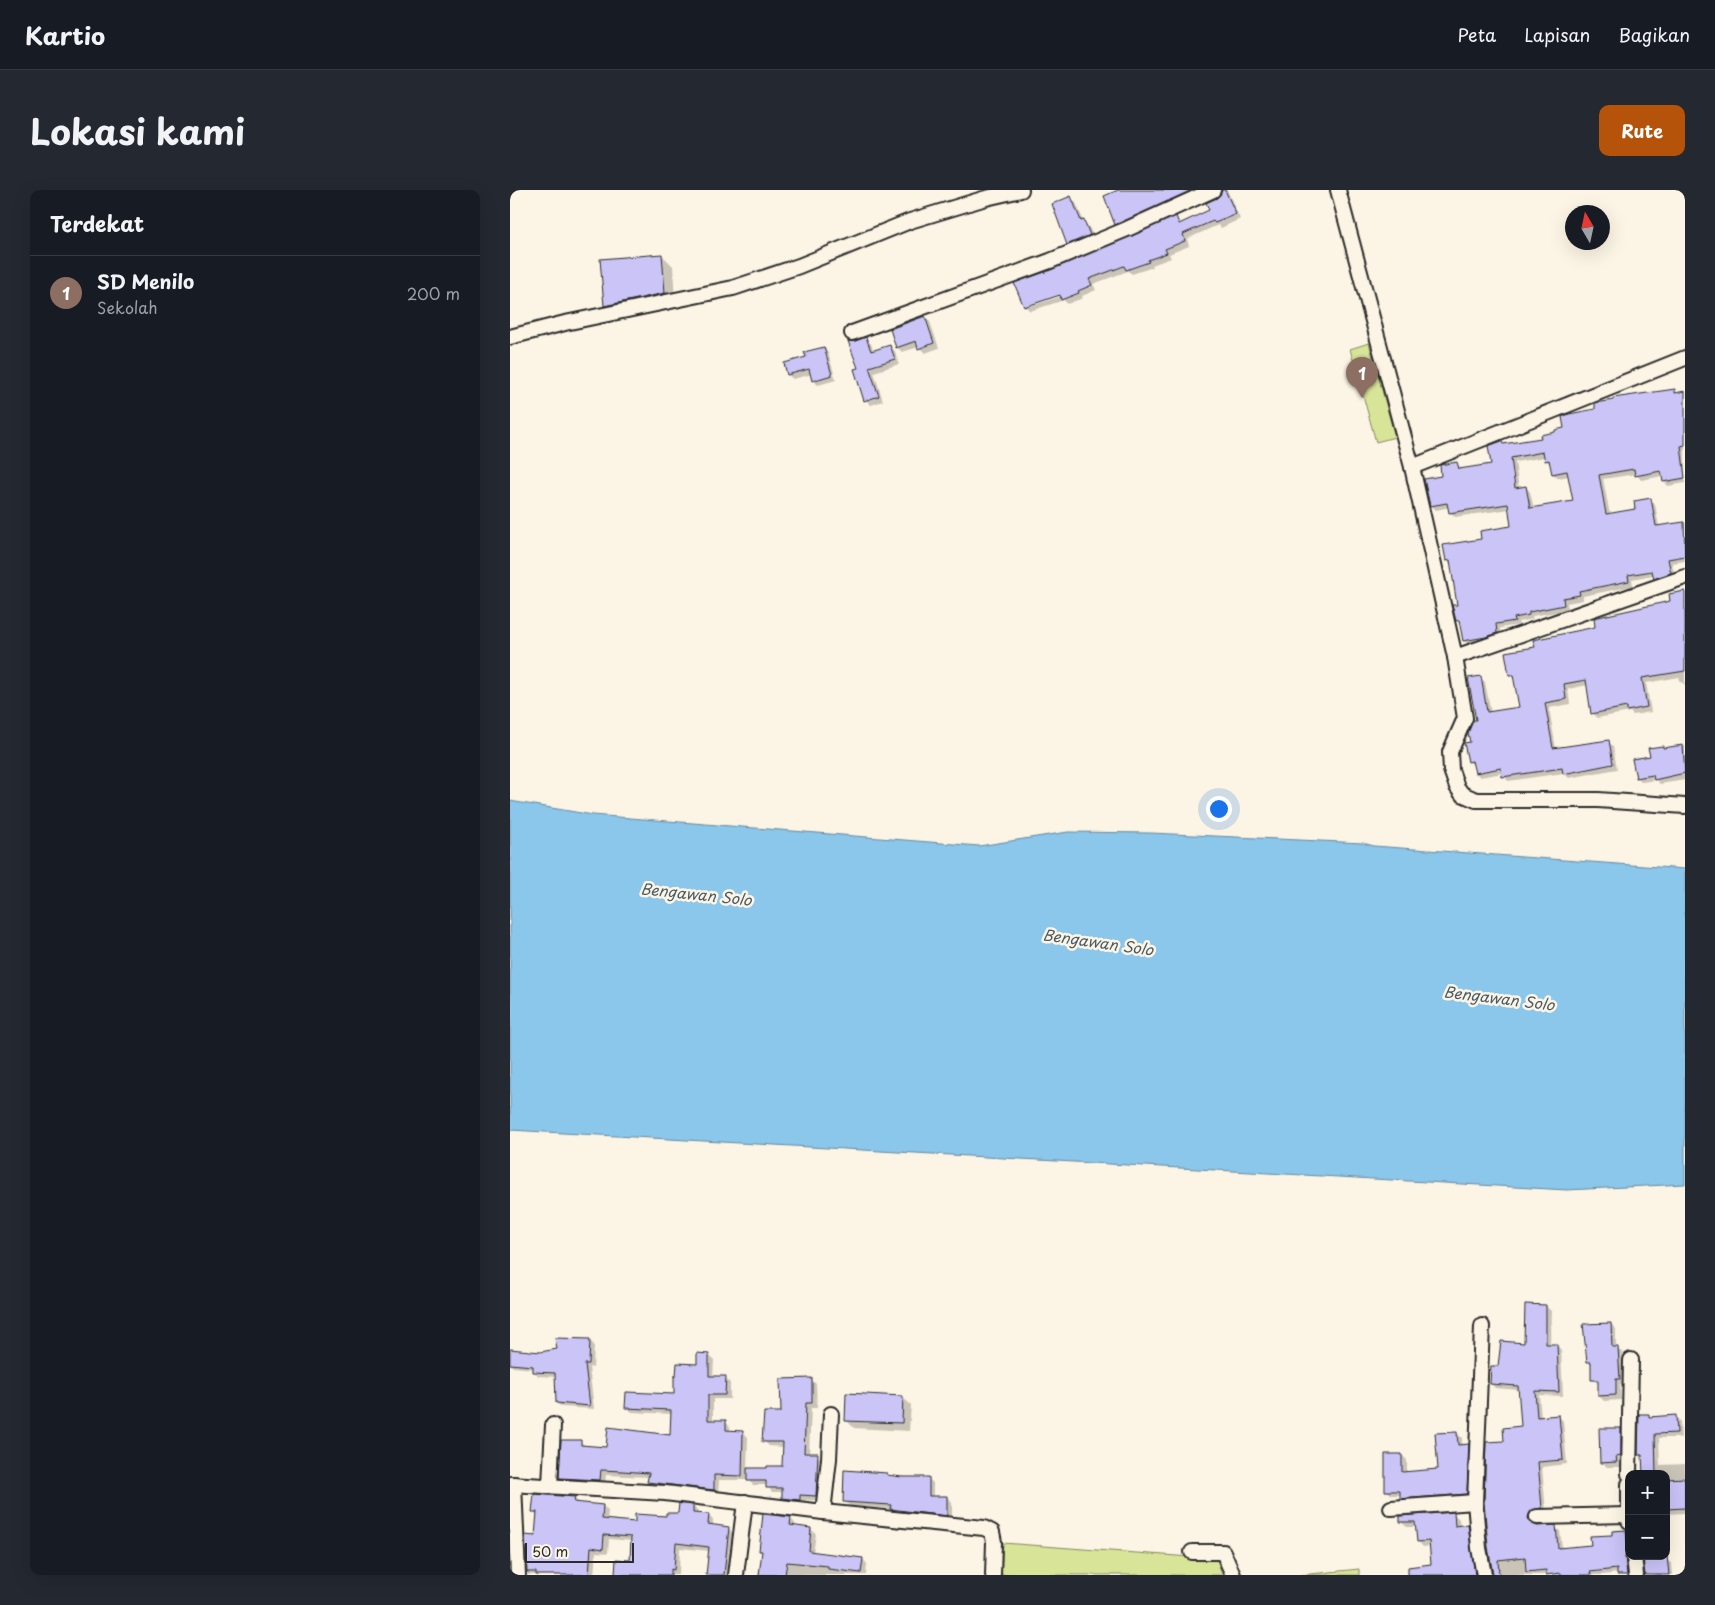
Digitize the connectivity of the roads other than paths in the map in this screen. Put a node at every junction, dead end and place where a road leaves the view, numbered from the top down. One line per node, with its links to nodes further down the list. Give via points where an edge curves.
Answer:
1 (1021, 190): 5 (street, via 910,221 799,266 733,288 565,322)
2 (1213, 190): 4 (street, via 1050,261)
3 (1338, 190): 7 (street)
4 (852, 332)
5 (510, 337)
6 (1685, 358): 7 (street)
7 (1412, 467): 9 (street)
8 (1685, 577): 9 (street)
9 (1455, 657): 10 (street, via 1465,718 1450,752 1451,770 1462,794 1476,800 1598,800)
10 (1685, 806)
11 (1482, 1326): 19 (street)
12 (1631, 1360): 15 (street)
13 (831, 1414): 21 (street)
14 (553, 1425): 17 (street)
15 (1629, 1470)
16 (512, 1484): 17 (street); 26 (street)
17 (550, 1485): 18 (street)
18 (745, 1502): 21 (street); 27 (street)
19 (1474, 1502): 20 (street); 30 (street)
20 (1391, 1508)
21 (823, 1512): 28 (street, via 984,1528 992,1532 994,1542)
22 (1538, 1517): 23 (street)
23 (1625, 1518)
24 (1192, 1552): 29 (street, via 1223,1552)
25 (1634, 1560): 31 (street)
26 (518, 1575)
27 (736, 1575)
28 (992, 1575)
29 (1233, 1575)
30 (1484, 1575)
31 (1636, 1575)

